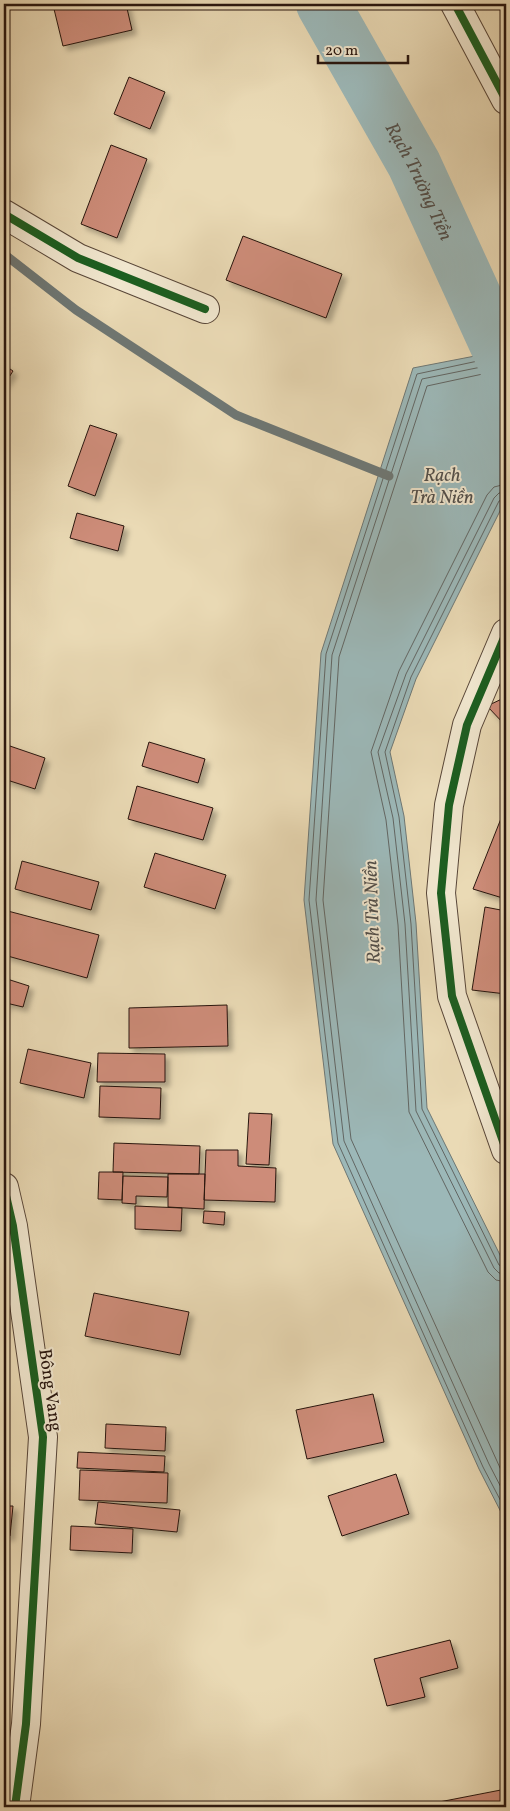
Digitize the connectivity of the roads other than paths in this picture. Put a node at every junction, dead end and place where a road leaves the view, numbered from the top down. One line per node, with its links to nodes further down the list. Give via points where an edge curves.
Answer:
1 (455, 4): 2 (street)
2 (506, 100)
3 (4, 214): 4 (street, via 78,258)
4 (205, 309)
5 (506, 633): 6 (street, via 467,724 448,805 441,893 452,996)
6 (506, 1150)
7 (6, 1203): 8 (street, Bông Vang, via 43,1438 26,1724)
8 (15, 1807)

